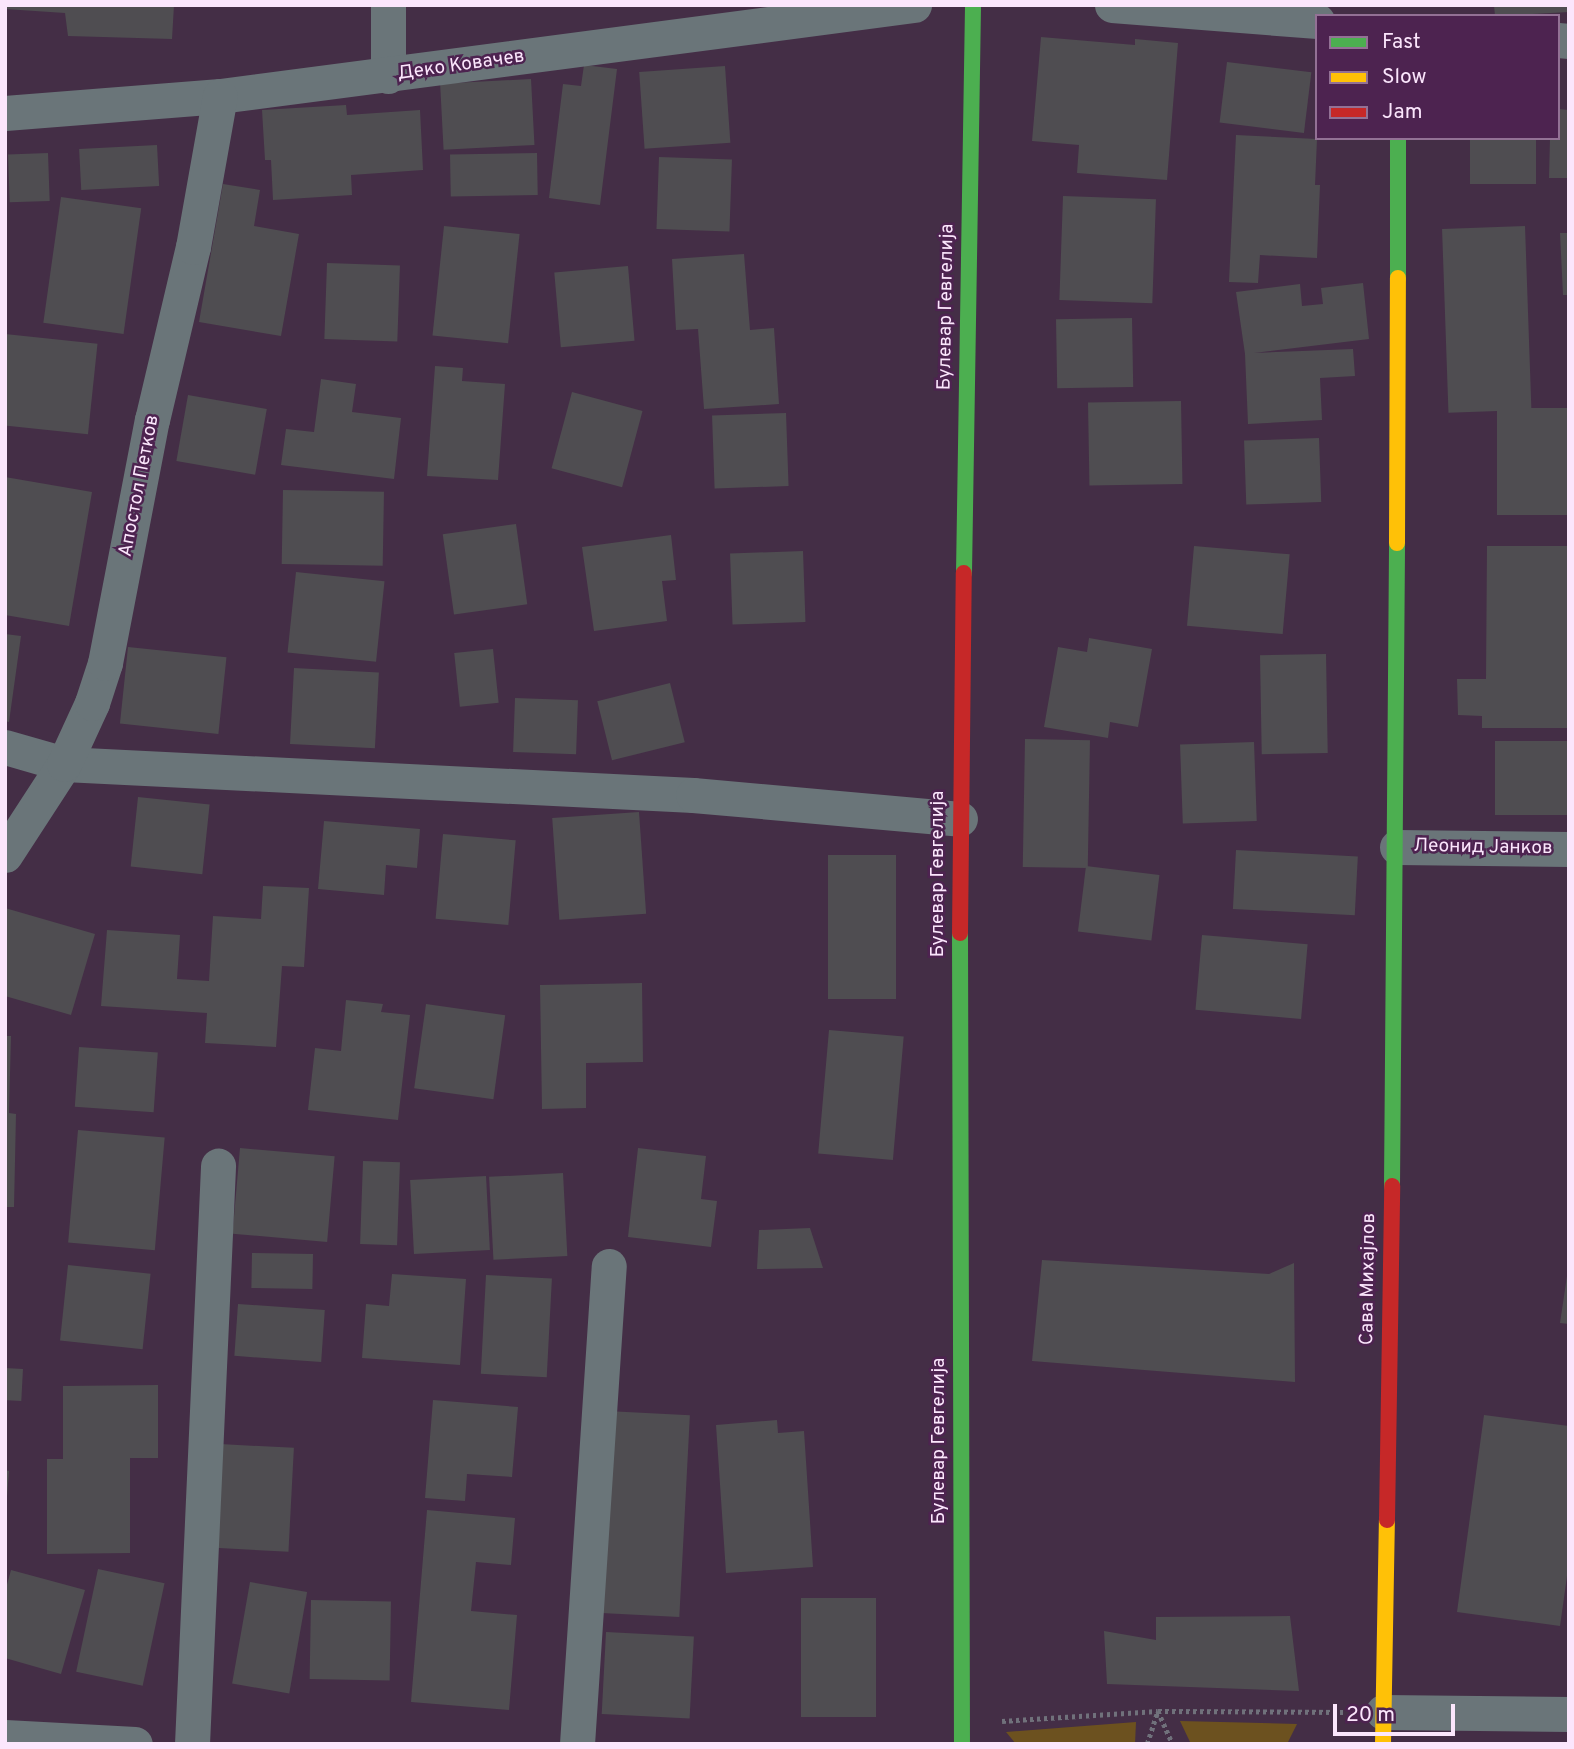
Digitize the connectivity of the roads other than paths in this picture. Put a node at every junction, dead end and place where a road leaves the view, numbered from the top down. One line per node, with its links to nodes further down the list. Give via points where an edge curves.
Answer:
1 (388, 5): 6 (street)
2 (914, 5): 6 (street, Деко Ковачев)
3 (973, 5): 12 (street, Булевар Гевгелија)
4 (1112, 5): 5 (street)
5 (1315, 21)
6 (388, 76): 7 (street, Деко Ковачев)
7 (220, 96): 8 (street, Деко Ковачев); 11 (street, Апостол Петков, via 105,663)
8 (5, 113)
9 (1398, 140): 13 (street, Сава Михајлов)
10 (5, 747): 11 (street)
11 (64, 764): 12 (street, via 692,795); 15 (street, Апостол Петков)
12 (960, 819): 24 (street, Булевар Гевгелија)
13 (1397, 847): 14 (street, Леонид Јанков); 19 (street, Сава Михајлов)
14 (1569, 849)
15 (5, 855)
16 (218, 1166): 22 (street)
17 (609, 1266): 23 (street)
18 (1569, 1714): 19 (street)
19 (1383, 1728)
20 (5, 1737): 21 (street)
21 (135, 1744)
22 (192, 1744)
23 (577, 1744)
24 (962, 1744)

